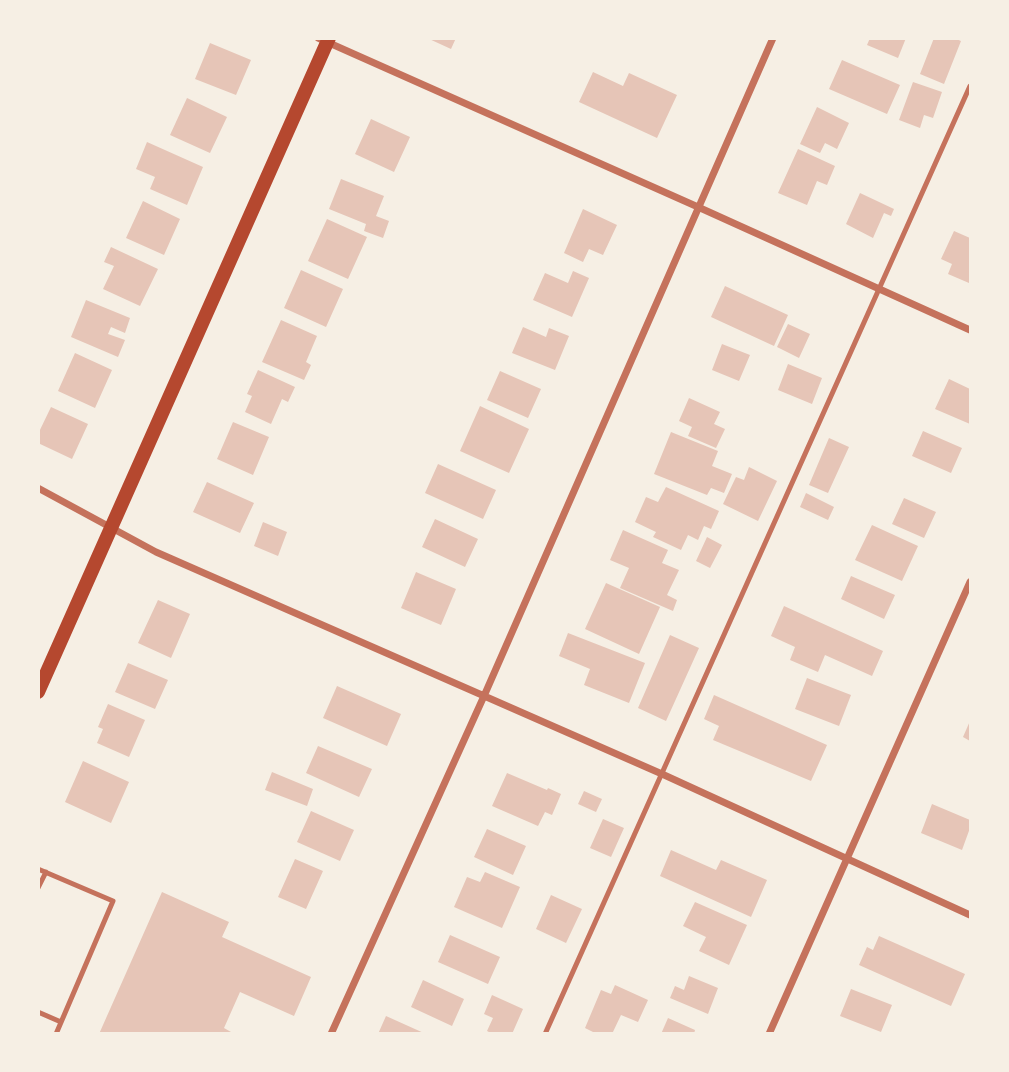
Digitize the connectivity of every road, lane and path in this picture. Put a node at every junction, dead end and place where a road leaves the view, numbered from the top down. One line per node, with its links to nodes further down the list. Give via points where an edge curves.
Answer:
1 (773, 38): 4 (street)
2 (325, 40): 4 (street); 8 (main road)
3 (971, 86): 5 (lane)
4 (698, 206): 5 (street); 11 (street)
5 (879, 290): 6 (street); 12 (lane)
6 (971, 330)
7 (38, 488): 8 (street)
8 (110, 528): 10 (main road); 11 (street)
9 (971, 582): 13 (street)
10 (38, 692)
11 (484, 695): 12 (street); 21 (street)
12 (662, 774): 13 (street); 22 (lane)
13 (847, 859): 17 (street); 23 (street)
14 (38, 869): 15 (lane)
15 (46, 872): 16 (lane); 19 (lane, via 113,901)
16 (38, 888)
17 (971, 915)
18 (38, 1012): 19 (lane)
19 (61, 1022): 20 (lane)
20 (56, 1034)
21 (331, 1034)
22 (545, 1034)
23 (769, 1034)

